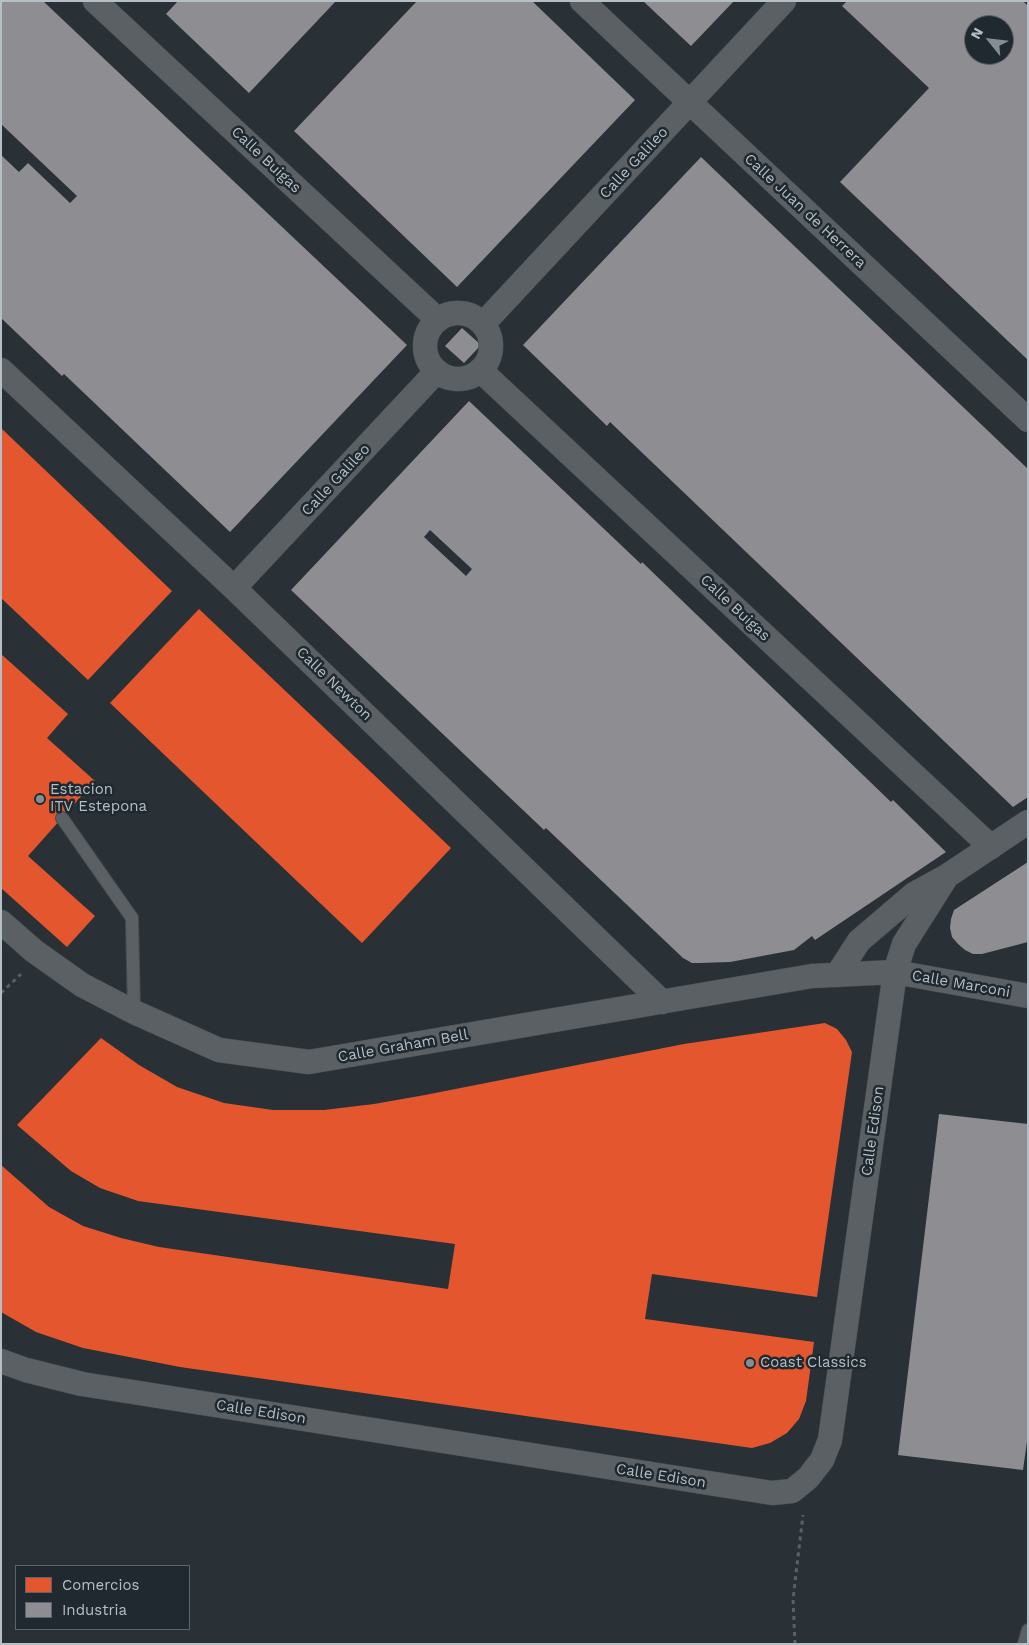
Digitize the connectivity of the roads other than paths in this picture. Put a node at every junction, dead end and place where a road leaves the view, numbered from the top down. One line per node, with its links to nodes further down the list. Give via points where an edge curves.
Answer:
1 (95, 1): 5 (street, Calle Buigas)
2 (582, 1): 4 (street, Calle Juan de Herrera)
3 (784, 1): 4 (street, Calle Galileo)
4 (690, 103): 6 (street, Calle Galileo); 10 (street, Calle Juan de Herrera)
5 (437, 319): 6 (street, via 451,313 466,313); 9 (street, via 430,328 425,346 429,362)
6 (484, 324): 8 (street, via 491,342 487,362)
7 (1, 370): 11 (street, Calle Newton)
8 (480, 370): 9 (street, via 463,378 445,376); 14 (street, Calle Buigas)
9 (437, 371): 11 (street, Calle Galileo)
10 (1028, 420)
11 (234, 588): 20 (street, Calle Newton)
12 (62, 818): 21 (lane, via 132,918)
13 (1028, 822): 14 (street)
14 (991, 847): 15 (street)
15 (946, 876): 17 (street, via 904,944); 18 (street, via 914,894 859,941)
16 (1, 922): 21 (street, Calle Graham Bell, via 34,951 82,985)
17 (895, 972): 18 (street, Calle Graham Bell); 19 (street, Calle Marconi); 22 (street, Calle Edison, via 830,1440 822,1460 792,1491 772,1493 92,1386)
18 (837, 975): 20 (street, Calle Graham Bell, via 812,976)
19 (1028, 996)
20 (662, 1002): 21 (street, Calle Graham Bell, via 309,1062 219,1050)
21 (134, 1012)
22 (1, 1361)
23 (1028, 1630): 24 (lane)
24 (1024, 1644)

